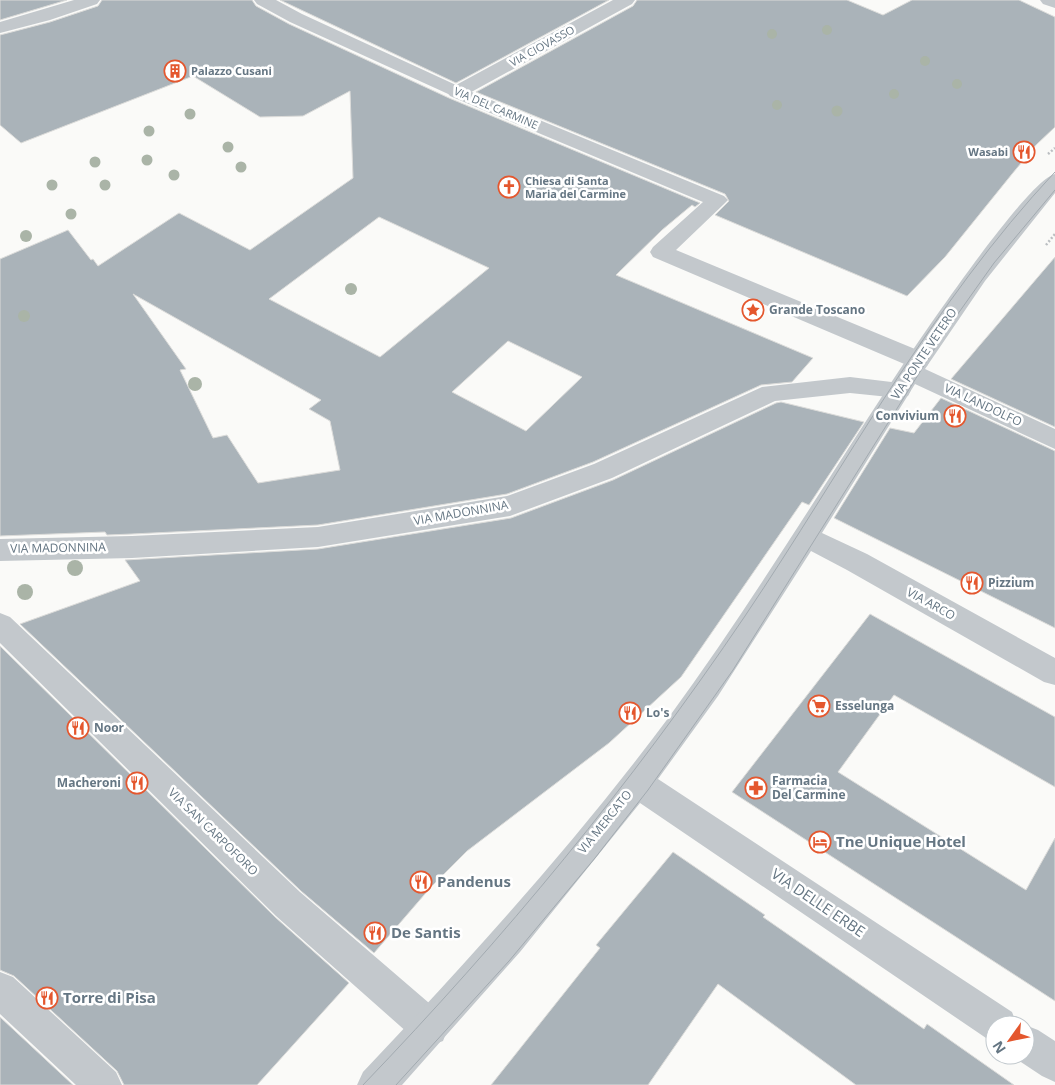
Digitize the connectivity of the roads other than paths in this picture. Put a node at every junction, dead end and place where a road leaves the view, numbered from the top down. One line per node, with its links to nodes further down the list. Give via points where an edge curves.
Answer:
1 (91, 0): 6 (street)
2 (263, 0): 7 (street, VIA DEL CARMINE)
3 (626, 0): 7 (street, VIA CIOVASSO)
4 (1049, 0): 5 (street)
5 (1055, 3)
6 (0, 28)
7 (457, 92): 9 (street, VIA DEL CARMINE, via 717,200)
8 (1055, 180): 10 (street, VIA PONTE VETERO, via 1006,237)
9 (703, 212): 10 (street, VIA LANDOLFO, via 661,252)
10 (909, 374): 11 (street, VIA LANDOLFO); 12 (street, VIA PONTE VETERO); 13 (street, VIA MADONNINA, via 850,385 771,393 603,470 510,506 318,537)
11 (1055, 440)
12 (806, 537): 15 (street, VIA ARCO, via 857,562); 16 (street, VIA MERCATO, via 706,689)
13 (0, 550)
14 (2, 626): 19 (street, VIA SAN CARPOFORO, via 288,904)
15 (1055, 673)
16 (637, 783): 18 (street, VIA DELLE ERBE); 19 (street, VIA MERCATO, via 523,923)
17 (0, 990): 22 (street)
18 (985, 1016)
19 (430, 1028): 23 (street, VIA MERCATO)
20 (1035, 1049): 21 (street)
21 (1055, 1063)
22 (103, 1085)
23 (376, 1085)

